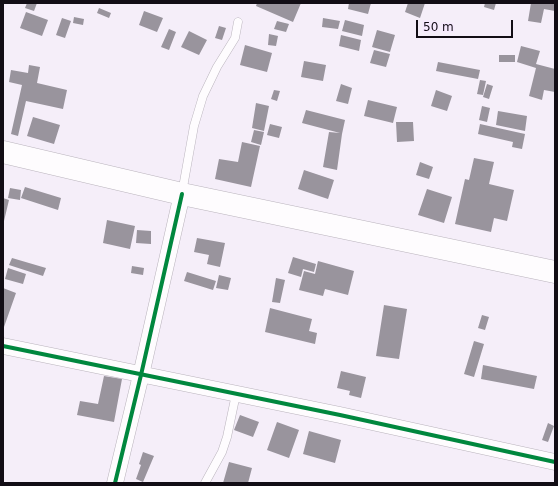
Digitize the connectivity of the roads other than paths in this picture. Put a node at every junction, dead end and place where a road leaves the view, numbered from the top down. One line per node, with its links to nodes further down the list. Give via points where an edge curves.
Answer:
1 (238, 22): 3 (lane, via 235,38 203,96 194,126)
2 (3, 152): 3 (main road)
3 (182, 194): 4 (main road); 6 (street)
4 (555, 272)
5 (3, 346): 6 (street)
6 (141, 375): 7 (street); 9 (street)
7 (236, 394): 8 (street); 10 (lane, via 222,452)
8 (555, 462)
9 (115, 483)
10 (205, 483)

